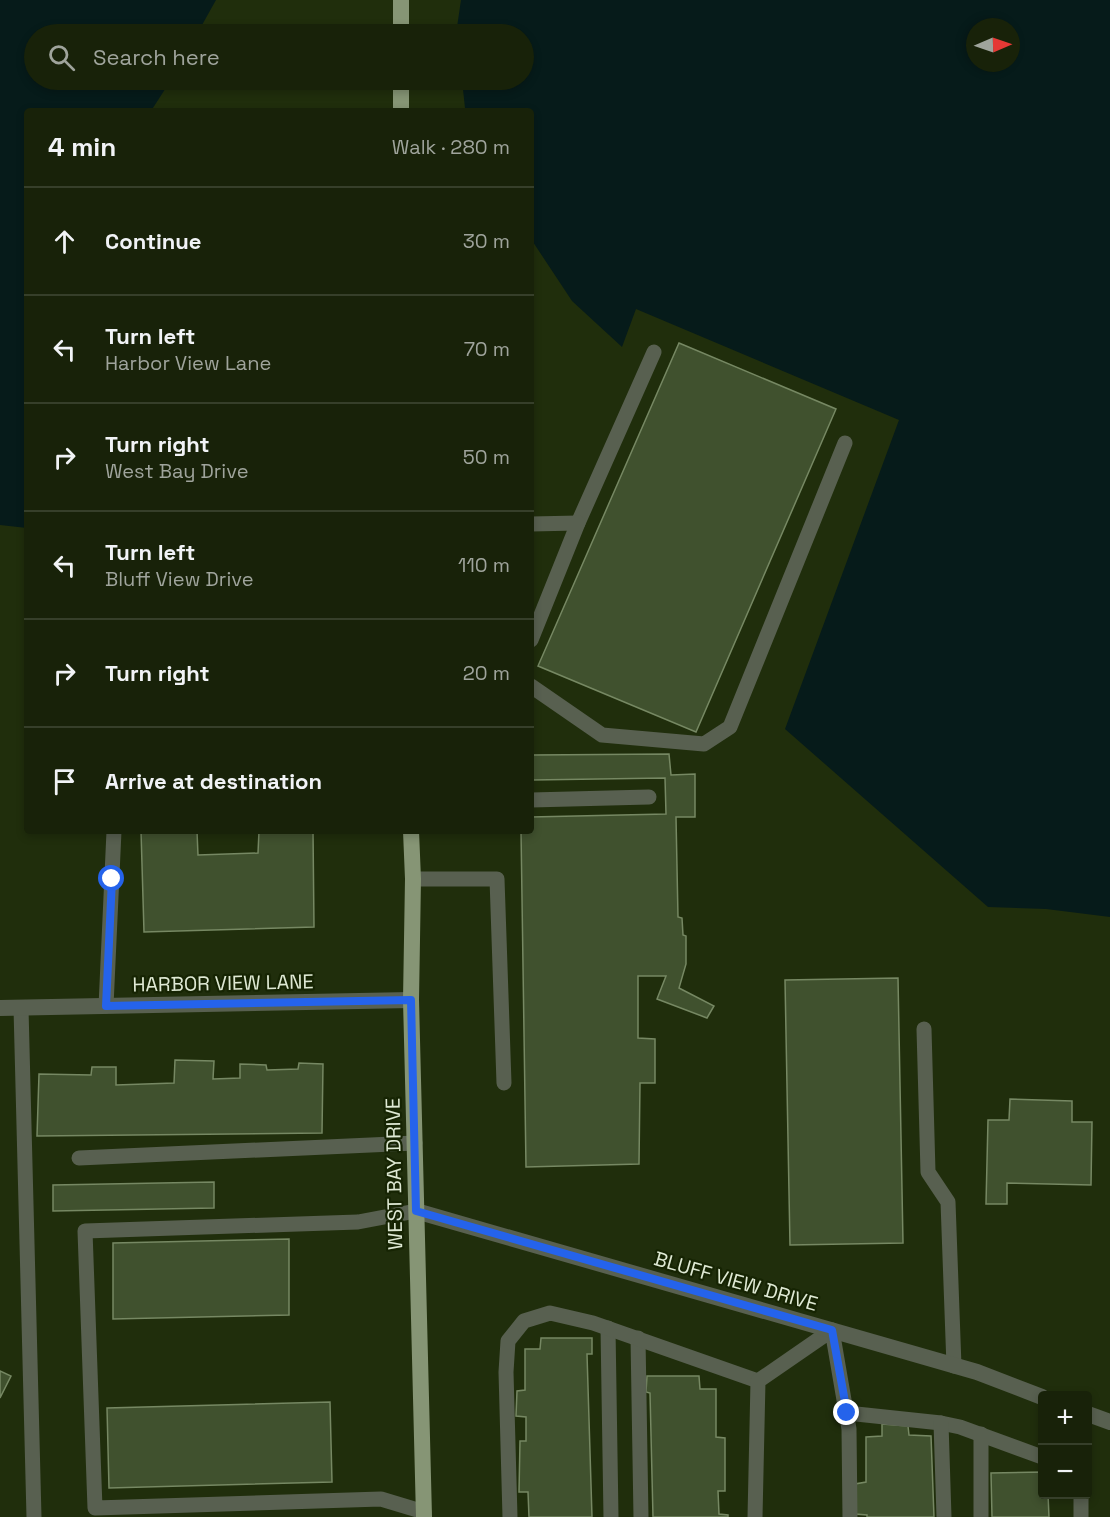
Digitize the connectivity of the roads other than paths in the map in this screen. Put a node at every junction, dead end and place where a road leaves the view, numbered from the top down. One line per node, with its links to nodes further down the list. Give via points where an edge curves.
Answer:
1 (401, 0): 2 (main road)
2 (401, 24)
3 (401, 90): 4 (main road)
4 (401, 108)
5 (654, 352): 7 (lane)
6 (846, 443): 10 (lane, via 730,727 704,744 602,735)
7 (578, 523): 8 (lane); 9 (lane)
8 (534, 524)
9 (534, 633)
10 (534, 688)
11 (649, 797): 12 (lane)
12 (534, 800)
13 (114, 834): 17 (lane)
14 (411, 834): 15 (main road, WEST BAY DRIVE)
15 (413, 879): 16 (main road, WEST BAY DRIVE); 21 (lane, via 497,879)
16 (411, 1000): 17 (street, HARBOR VIEW LANE); 22 (main road, WEST BAY DRIVE)
17 (106, 1006): 19 (street, HARBOR VIEW LANE)
18 (0, 1008): 19 (street, HARBOR VIEW LANE)
19 (21, 1008): 39 (lane)
20 (924, 1029): 28 (lane, via 928,1172 948,1202)
21 (504, 1083)
22 (415, 1143): 23 (lane); 24 (main road, WEST BAY DRIVE)
23 (79, 1158)
24 (416, 1211): 26 (street, BLUFF VIEW DRIVE); 38 (main road, WEST BAY DRIVE); 38 (lane, via 358,1222 85,1231 95,1508 381,1499)
25 (608, 1328): 27 (lane); 40 (lane, via 550,1313 524,1321 508,1341); 41 (lane)
26 (832, 1330): 28 (street, BLUFF VIEW DRIVE); 29 (lane); 31 (lane)
27 (638, 1338): 29 (lane); 42 (lane)
28 (954, 1366): 30 (street, BLUFF VIEW DRIVE)
29 (758, 1381): 43 (lane)
30 (1038, 1395)
31 (847, 1413): 34 (lane); 44 (lane)
32 (1092, 1415): 33 (street)
33 (1110, 1422)
34 (941, 1423): 35 (lane); 45 (lane)
35 (981, 1434): 36 (lane); 46 (lane)
36 (1038, 1455)
37 (1081, 1499): 47 (lane)
38 (419, 1515)
39 (34, 1517)
40 (510, 1517)
41 (611, 1517)
42 (641, 1517)
43 (755, 1517)
44 (850, 1517)
45 (944, 1517)
46 (981, 1517)
47 (1081, 1517)

